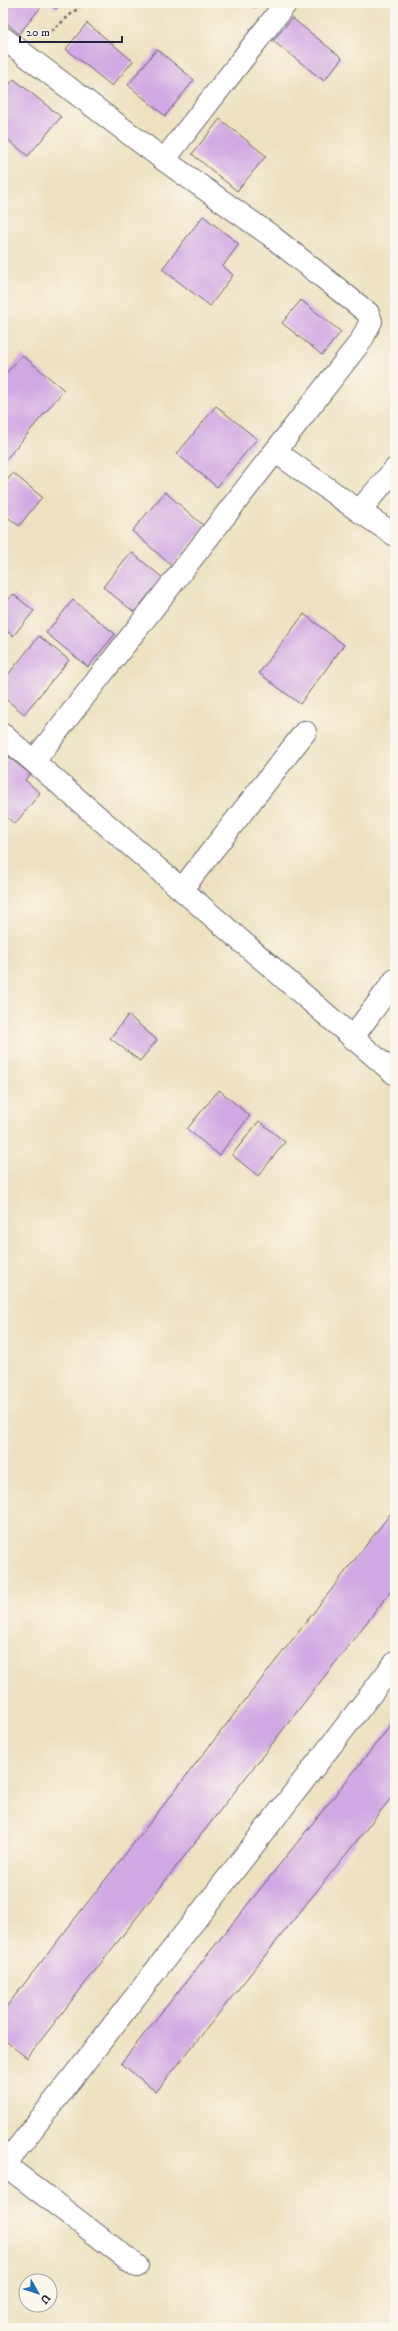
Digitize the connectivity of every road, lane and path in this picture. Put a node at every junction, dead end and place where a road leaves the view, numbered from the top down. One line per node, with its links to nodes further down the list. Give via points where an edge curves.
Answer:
1 (84, 3): 3 (path, via 32,45)
2 (286, 3): 4 (street)
3 (6, 45): 4 (street)
4 (164, 160): 5 (street, via 270,234 368,314 371,321 361,341)
5 (276, 452): 7 (street); 11 (street)
6 (395, 469): 7 (street)
7 (359, 511): 8 (street)
8 (395, 535)
9 (305, 732): 12 (street)
10 (3, 737): 11 (street)
11 (34, 760): 12 (street)
12 (182, 889): 14 (street)
13 (395, 980): 14 (street)
14 (352, 1038): 15 (street)
15 (395, 1074)
16 (395, 1662): 17 (street)
17 (4, 2166): 18 (street)
18 (137, 2266)

